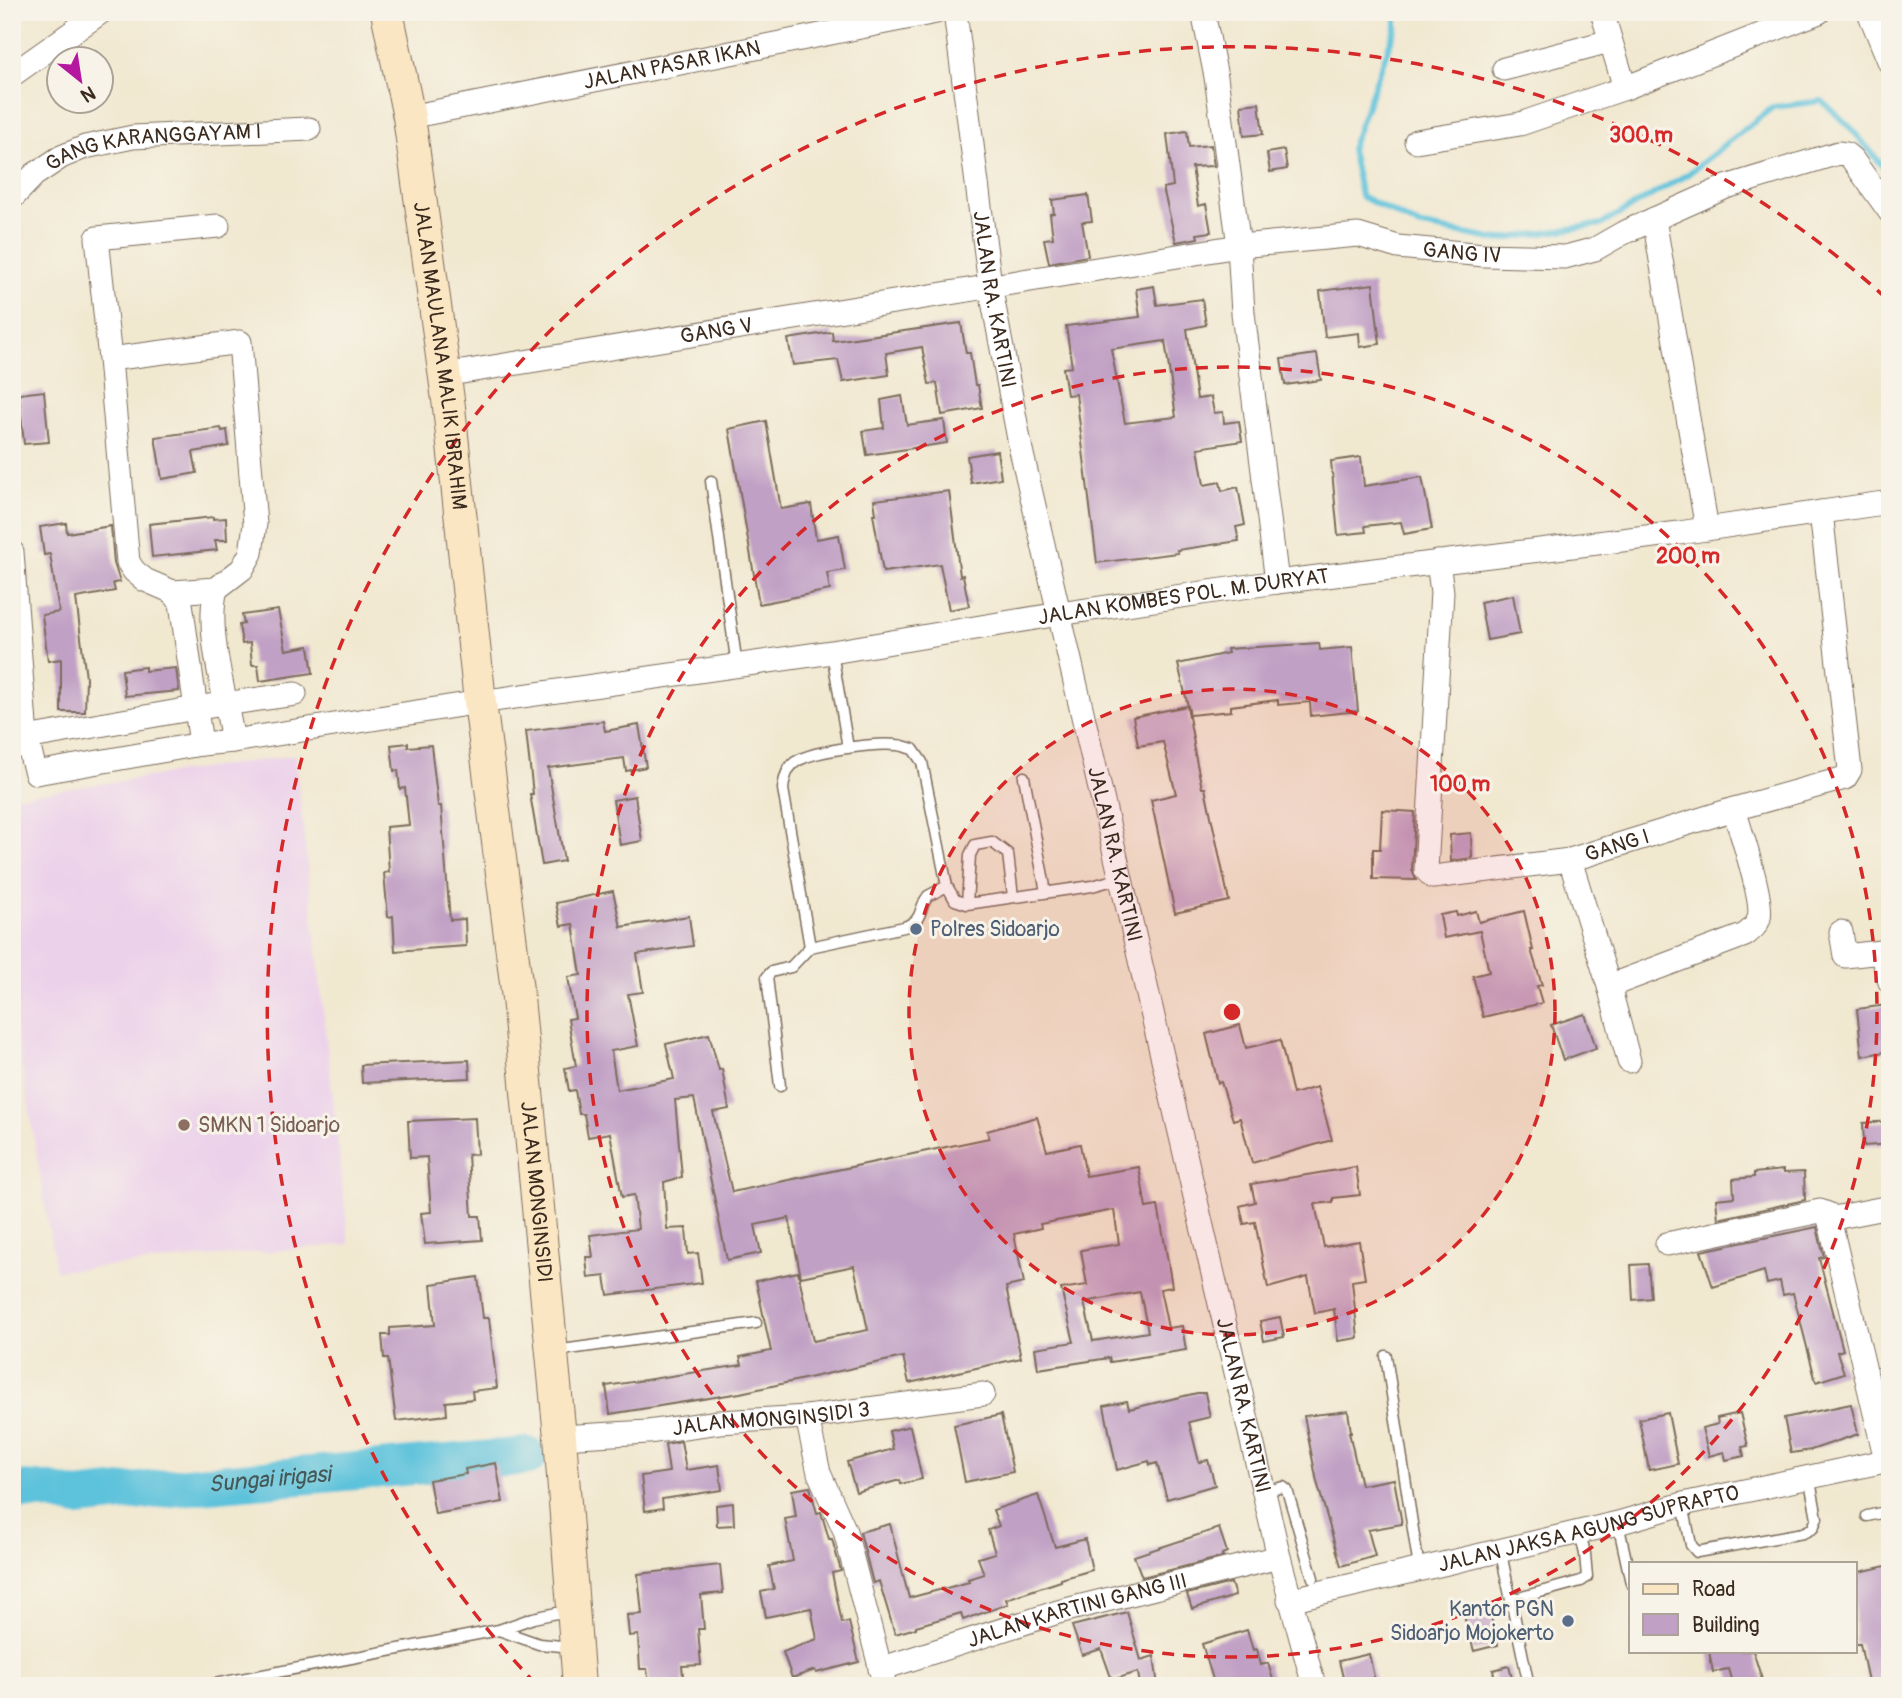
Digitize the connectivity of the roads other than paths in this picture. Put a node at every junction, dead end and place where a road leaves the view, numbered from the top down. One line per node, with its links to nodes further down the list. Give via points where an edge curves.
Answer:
1 (101, 12): 12 (street)
2 (387, 12): 14 (main road, JALAN MAULANA MALIK IBRAHIM)
3 (936, 12): 14 (street, JALAN PASAR IKAN)
4 (955, 12): 22 (street, JALAN RA. KARTINI)
5 (1203, 12): 21 (street)
6 (1602, 12): 9 (street)
7 (1819, 12): 13 (street)
8 (1869, 12): 10 (street)
9 (1610, 41): 11 (street); 13 (street)
10 (1890, 63)
11 (1504, 69)
12 (12, 75)
13 (1625, 88): 16 (street, via 1520,124)
14 (409, 117): 24 (main road, JALAN MAULANA MALIK IBRAHIM)
15 (309, 128): 17 (street, GANG KARANGGAYAM I, via 133,137 85,147 34,175)
16 (1416, 141)
17 (12, 198)
18 (1890, 212): 19 (street, GANG IV, via 1852,159 1838,152 1726,187)
19 (1654, 219): 21 (street, GANG IV, via 1595,249 1550,258 1398,247 1358,235); 28 (street)
20 (218, 226): 23 (street, via 97,238)
21 (1239, 246): 22 (street, GANG IV); 31 (street, via 1243,313)
22 (990, 285): 24 (street, GANG V); 34 (street, JALAN RA. KARTINI, via 1021,450)
23 (110, 359): 32 (street, via 240,342 255,524 251,553 243,569); 33 (street, via 128,562 145,580)
24 (444, 375): 38 (main road, JALAN MAULANA MALIK IBRAHIM)
25 (711, 481): 36 (lane)
26 (1890, 502): 27 (street, JALAN KOMBES POL. M. DURYAT)
27 (1821, 512): 28 (street, JALAN KOMBES POL. M. DURYAT); 46 (street, GANG I, via 1850,770 1845,778)
28 (1707, 529): 30 (street, JALAN KOMBES POL. M. DURYAT)
29 (12, 552): 41 (street)
30 (1438, 562): 31 (street, JALAN KOMBES POL. M. DURYAT); 47 (street, GANG I, via 1442,592 1426,870 1433,877)
31 (1277, 582): 34 (street, JALAN KOMBES POL. M. DURYAT)
32 (216, 589): 33 (street); 39 (street, via 215,650)
33 (173, 592): 40 (street, via 181,603)
34 (1059, 614): 35 (street, JALAN KOMBES POL. M. DURYAT); 48 (street, JALAN RA. KARTINI)
35 (832, 652): 36 (street, JALAN KOMBES POL. M. DURYAT); 44 (lane)
36 (737, 666): 38 (street, JALAN KOMBES POL. M. DURYAT)
37 (295, 694): 39 (street)
38 (480, 702): 42 (street, JALAN KOMBES POL. M. DURYAT); 63 (main road, JALAN MONGINSIDI, via 518,998)
39 (227, 705): 40 (street); 42 (street)
40 (196, 708): 41 (street); 43 (street)
41 (26, 738): 43 (street, JALAN KOMBES POL. M. DURYAT, via 36,773)
42 (233, 741): 43 (street, JALAN KOMBES POL. M. DURYAT)
43 (201, 744)
44 (848, 748): 49 (lane, via 898,745 913,749 922,762); 54 (lane, via 807,757 793,763 785,775 783,789)
45 (1024, 776): 50 (lane)
46 (1734, 809): 47 (street, GANG I); 56 (street, via 1758,894 1760,917 1754,927 1745,935)
47 (1570, 860): 56 (street)
48 (1121, 878): 50 (lane); 70 (street, JALAN RA. KARTINI)
49 (947, 886): 52 (lane, via 955,900); 54 (lane, via 928,896 921,916 904,928)
50 (1046, 892): 51 (lane)
51 (1013, 898): 52 (lane); 52 (lane, via 1008,854 992,842 975,845 970,855)
52 (967, 904)
53 (1841, 932): 55 (street, via 1845,956 1882,948)
54 (810, 947): 58 (lane, via 791,967 767,977)
55 (1890, 979)
56 (1609, 986): 57 (street)
57 (1629, 1061)
58 (780, 1086)
59 (1890, 1207): 60 (street)
60 (1829, 1219): 61 (street, via 1820,1211); 68 (street)
61 (1667, 1244)
62 (756, 1323): 63 (lane)
63 (552, 1352): 67 (main road, JALAN MONGINSIDI)
64 (1386, 1356): 80 (lane)
65 (983, 1394): 66 (street, JALAN MONGINSIDI 3)
66 (807, 1417): 67 (street, JALAN MONGINSIDI 3); 88 (street, via 819,1473 845,1531)
67 (560, 1437): 85 (main road, JALAN MONGINSIDI)
68 (1888, 1460): 69 (street, JALAN JAKSA AGUNG SUPRAPTO)
69 (1809, 1476): 71 (street, JALAN JAKSA AGUNG SUPRAPTO); 71 (lane, via 1817,1518 1813,1528 1803,1533 1697,1552 1691,1545)
70 (1264, 1492): 74 (lane, via 1286,1488); 76 (street, JALAN RA. KARTINI)
71 (1683, 1504): 75 (street, JALAN JAKSA AGUNG SUPRAPTO)
72 (1890, 1511): 73 (lane)
73 (1867, 1516)
74 (1296, 1522): 76 (lane); 82 (lane)
75 (1618, 1523): 77 (street, JALAN JAKSA AGUNG SUPRAPTO); 81 (lane)
76 (1272, 1528): 79 (street, JALAN RA. KARTINI)
77 (1580, 1531): 78 (street, JALAN JAKSA AGUNG SUPRAPTO); 84 (lane, via 1587,1577)
78 (1500, 1549): 80 (street, JALAN JAKSA AGUNG SUPRAPTO); 84 (lane)
79 (1279, 1557): 83 (street, JALAN RA. KARTINI); 88 (street, JALAN KARTINI GANG III, via 1058,1612)
80 (1419, 1568): 83 (street, JALAN JAKSA AGUNG SUPRAPTO)
81 (1629, 1574)
82 (1313, 1578)
83 (1289, 1600): 91 (street, JALAN RA. KARTINI)
84 (1511, 1600): 92 (lane)
85 (573, 1610): 86 (lane); 87 (main road, JALAN MONGINSIDI)
86 (499, 1630): 87 (lane, via 539,1644); 89 (lane)
87 (576, 1648): 90 (main road, JALAN MONGINSIDI)
88 (882, 1677)
89 (204, 1686)
90 (579, 1686)
91 (1314, 1686)
92 (1530, 1686)

